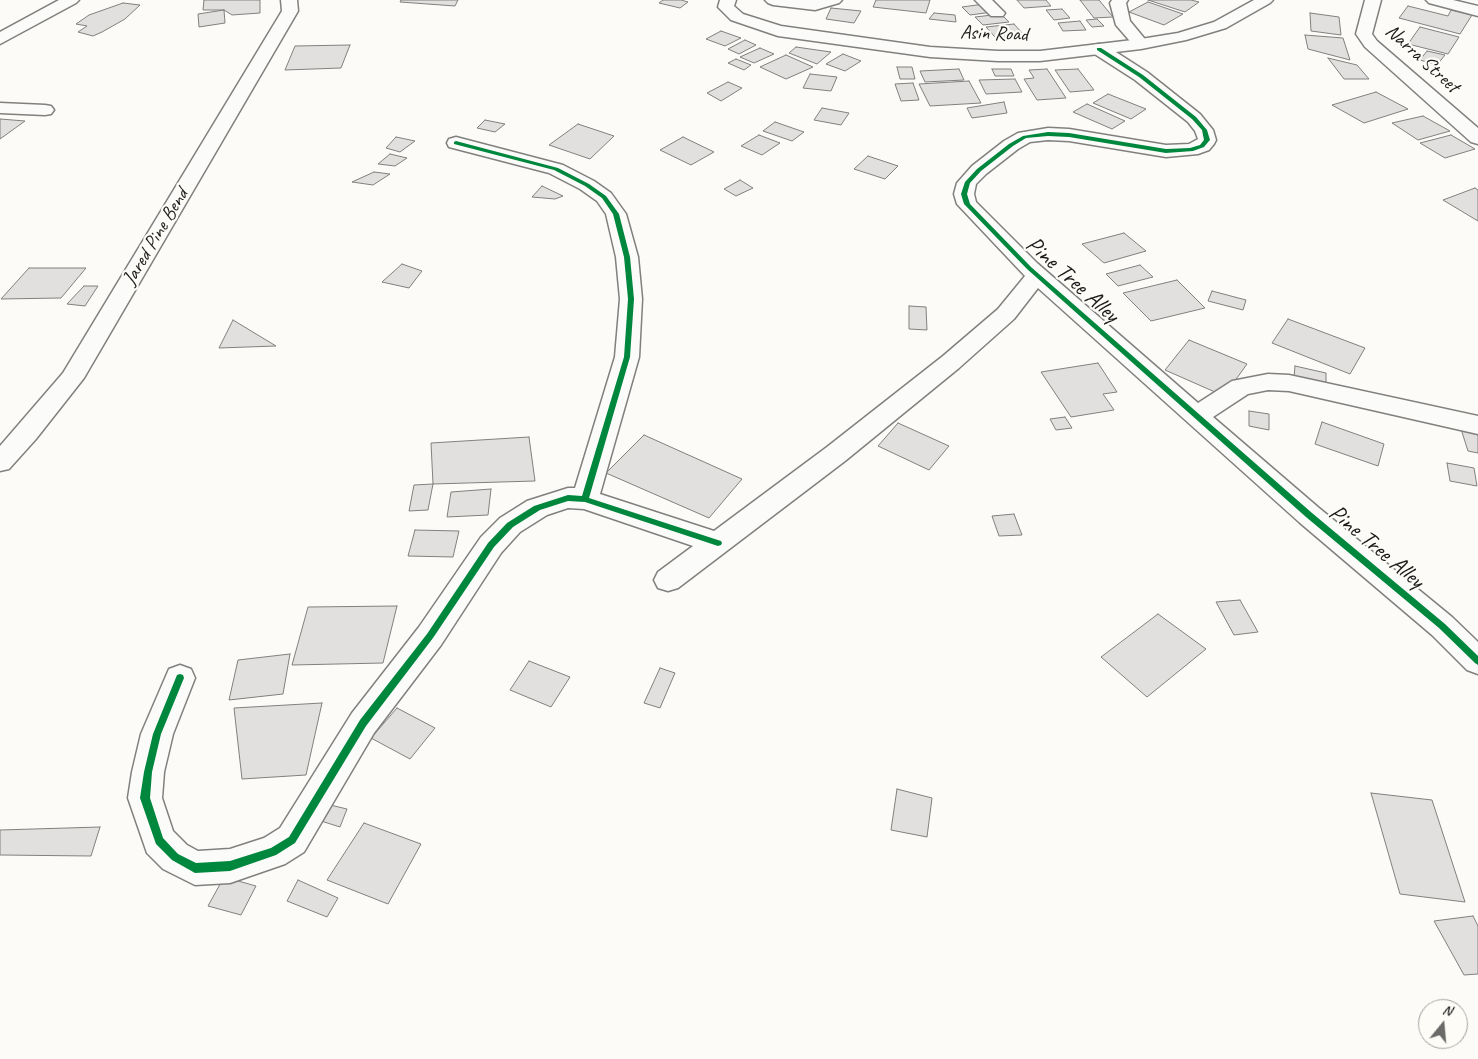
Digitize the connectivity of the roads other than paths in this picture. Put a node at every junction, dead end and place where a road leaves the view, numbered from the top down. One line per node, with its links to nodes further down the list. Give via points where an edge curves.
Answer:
1 (71, 0): 13 (street)
2 (289, 0): 23 (street, Jared Pine Bend, via 290,11 72,378)
3 (728, 0): 15 (street, Asin Road, via 726,7 737,16 778,31 930,52 1040,56)
4 (773, 0): 5 (street, via 815,5)
5 (834, 0)
6 (983, 0): 12 (street)
7 (1120, 0): 14 (street, via 1122,22)
8 (1266, 0): 14 (street, Asin Road, via 1220,25)
9 (1373, 0): 18 (street, Narra Street, via 1364,34 1371,44)
10 (1434, 0): 11 (street)
11 (1478, 11)
12 (997, 13)
13 (0, 38)
14 (1141, 44): 15 (street, Asin Road)
15 (1099, 49): 20 (street, Pine Tree Alley, via 1141,76 1194,118 1204,130 1207,140 1191,150 1166,151 1048,134 1026,137 979,170 967,183 964,194 967,204)
16 (0, 108): 17 (street)
17 (45, 110)
18 (1478, 138)
19 (456, 143): 24 (street, via 556,169 604,197 616,214 627,257 631,299 626,357)
20 (1037, 275): 21 (street, Pine Tree Alley); 25 (street, via 1006,314 958,356)
21 (1196, 416): 22 (street, via 1241,387 1268,382 1289,383); 27 (street, Pine Tree Alley, via 1442,626)
22 (1478, 425)
23 (0, 462)
24 (585, 499): 25 (street); 28 (street, via 568,498 537,508 510,526 491,545 430,636 363,723 292,840 273,852 230,866 196,868 175,856 159,841 145,798 148,772 157,734)
25 (718, 543): 26 (street)
26 (668, 580)
27 (1478, 661)
28 (180, 678)

